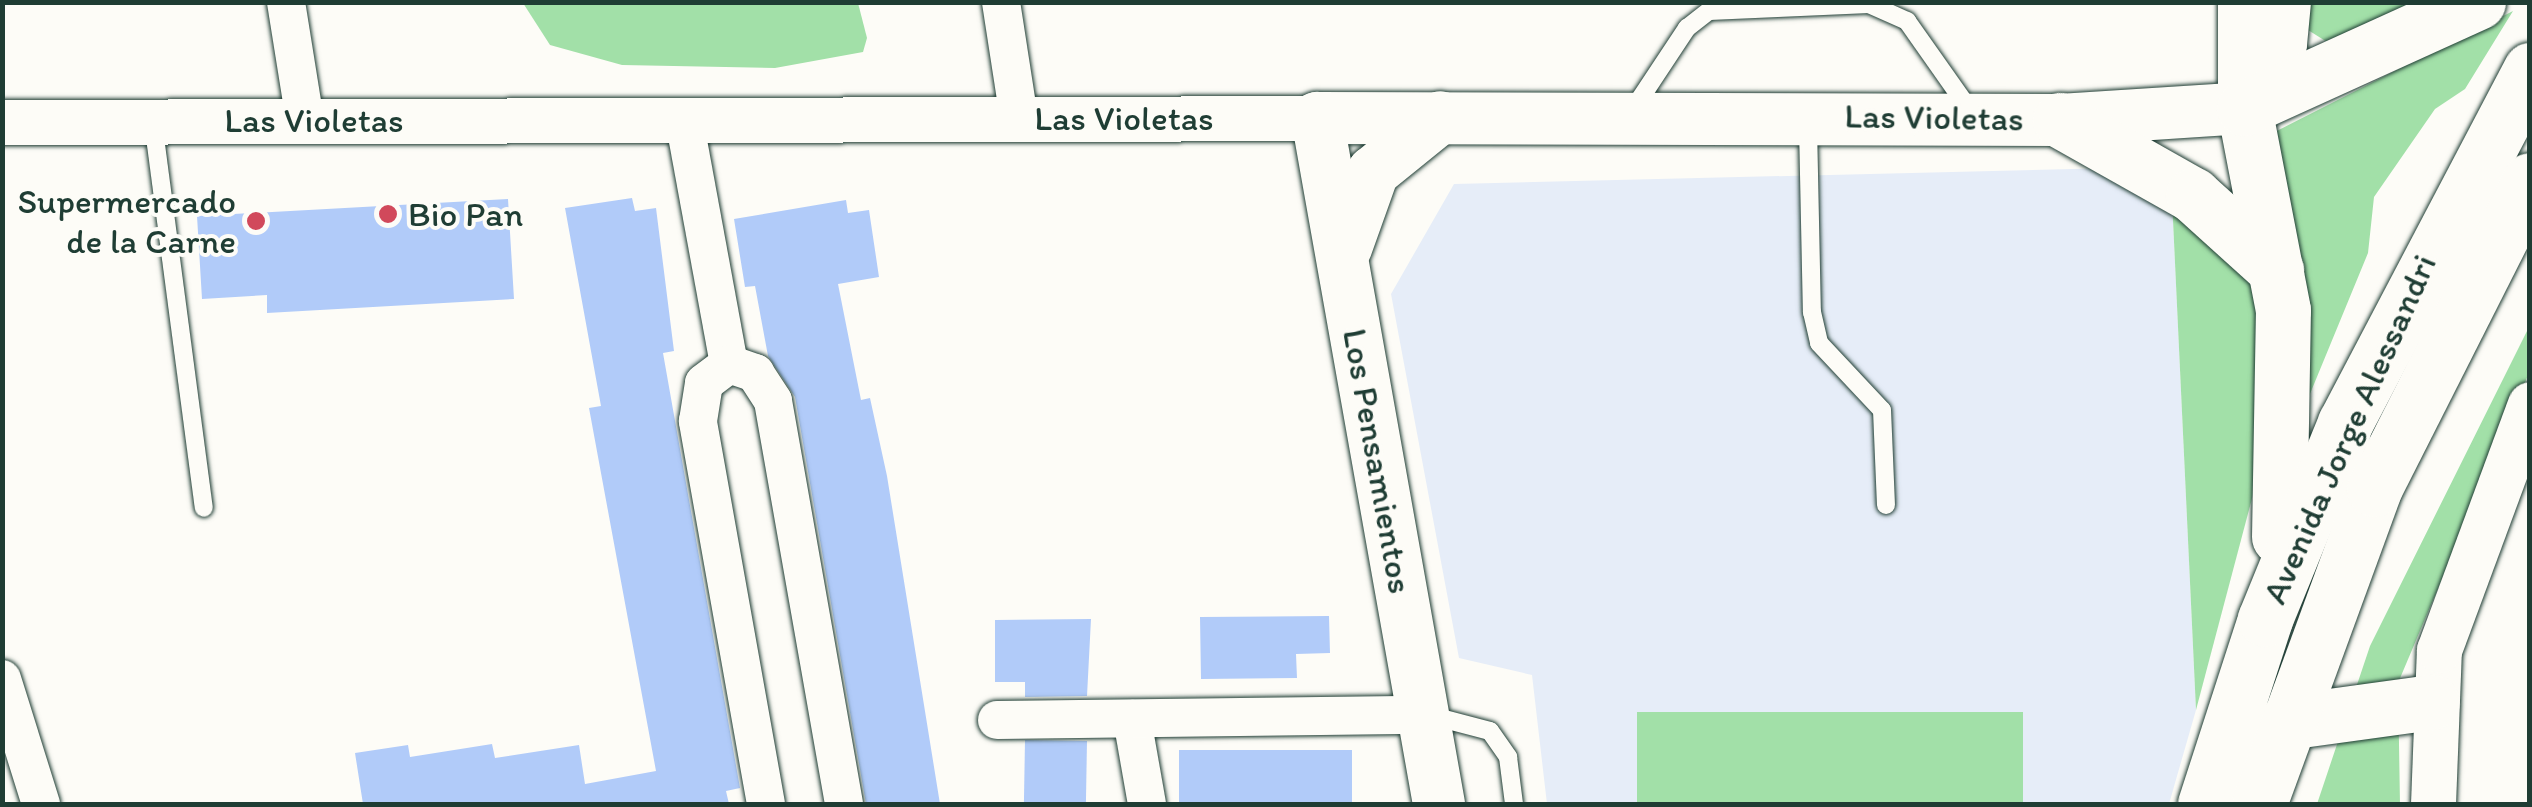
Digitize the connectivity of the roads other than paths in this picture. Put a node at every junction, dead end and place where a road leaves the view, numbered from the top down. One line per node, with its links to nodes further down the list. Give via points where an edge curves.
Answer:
1 (286, 2): 17 (street)
2 (1001, 2): 15 (street)
3 (2244, 2): 9 (main road)
4 (2284, 2): 9 (main road, via 2281,44)
5 (2478, 2): 9 (highway)
6 (1695, 11): 7 (lane, via 1869,4); 13 (lane)
7 (1907, 12): 10 (lane)
8 (2530, 70): 30 (highway, Avenida Jorge Alessandri, via 2360,391)
9 (2244, 108): 18 (main road, Las Violetas); 24 (highway)
10 (1973, 114): 11 (main road, Las Violetas); 18 (main road, Las Violetas)
11 (1808, 115): 13 (main road, Las Violetas); 28 (lane, via 1812,312 1819,343 1882,410)
12 (1441, 117): 13 (main road, Las Violetas); 16 (main road, Las Violetas); 23 (main road, via 1374,172 1352,218)
13 (1629, 117)
14 (684, 118): 15 (street, Las Violetas); 17 (street, Las Violetas); 26 (street)
15 (1019, 118): 16 (street, Las Violetas)
16 (1317, 118): 23 (main road, Los Pensamientos)
17 (305, 120): 19 (street, Las Violetas)
18 (2060, 120): 24 (highway, via 2194,194)
19 (153, 121): 20 (street, Las Violetas); 29 (lane)
20 (2, 122)
21 (2530, 180): 25 (highway, Avenida Jorge Alessandri)
22 (2530, 220): 25 (lane)
23 (1346, 270): 33 (main road, Los Pensamientos)
24 (2276, 270): 30 (highway, via 2288,412)
25 (2474, 280): 36 (highway, Avenida Jorge Alessandri, via 2374,489)
26 (729, 364): 38 (street, via 704,383 698,421); 39 (street, via 755,372 773,401)
27 (2530, 404): 32 (street, via 2449,615)
28 (1886, 505)
29 (204, 508)
30 (2265, 619): 43 (highway, Avenida Jorge Alessandri)
31 (2, 679): 37 (street)
32 (2432, 702): 36 (highway); 45 (street)
33 (1423, 715): 34 (street); 41 (main road, Los Pensamientos); 42 (lane, via 1490,731 1508,756)
34 (1132, 719): 35 (street); 40 (street)
35 (997, 720)
36 (2286, 722): 44 (highway, Avenida Jorge Alessandri)
37 (41, 804)
38 (766, 804)
39 (844, 804)
40 (1147, 804)
41 (1439, 804)
42 (1514, 804)
43 (2205, 804)
44 (2259, 804)
45 (2432, 804)

